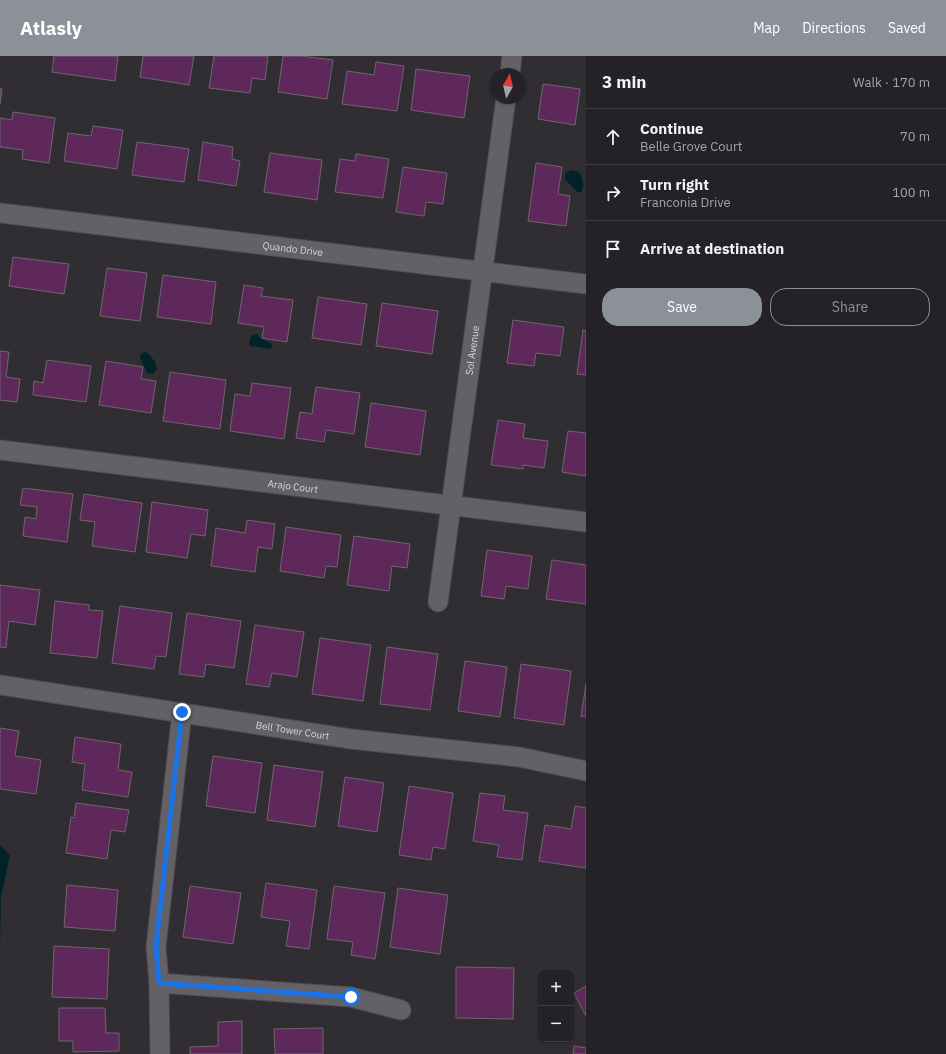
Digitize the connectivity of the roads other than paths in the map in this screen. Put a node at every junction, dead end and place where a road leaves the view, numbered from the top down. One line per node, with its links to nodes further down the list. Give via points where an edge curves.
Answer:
1 (512, 56): 2 (street)
2 (511, 68)
3 (505, 104): 5 (street, Sol Avenue)
4 (0, 213): 5 (street, Quando Drive)
5 (483, 271): 6 (street, Quando Drive); 8 (street, Sol Avenue)
6 (586, 284)
7 (0, 450): 8 (street, Arajo Court)
8 (451, 504): 9 (street, Arajo Court); 10 (street, Sol Avenue)
9 (586, 522)
10 (438, 602)
11 (0, 685): 12 (street, Bell Tower Court)
12 (182, 712): 13 (street, Bell Tower Court, via 352,739 519,757); 14 (street, via 156,946)
13 (586, 771)
14 (159, 983): 15 (street, via 351,997); 16 (street)
15 (401, 1010)
16 (160, 1054)

